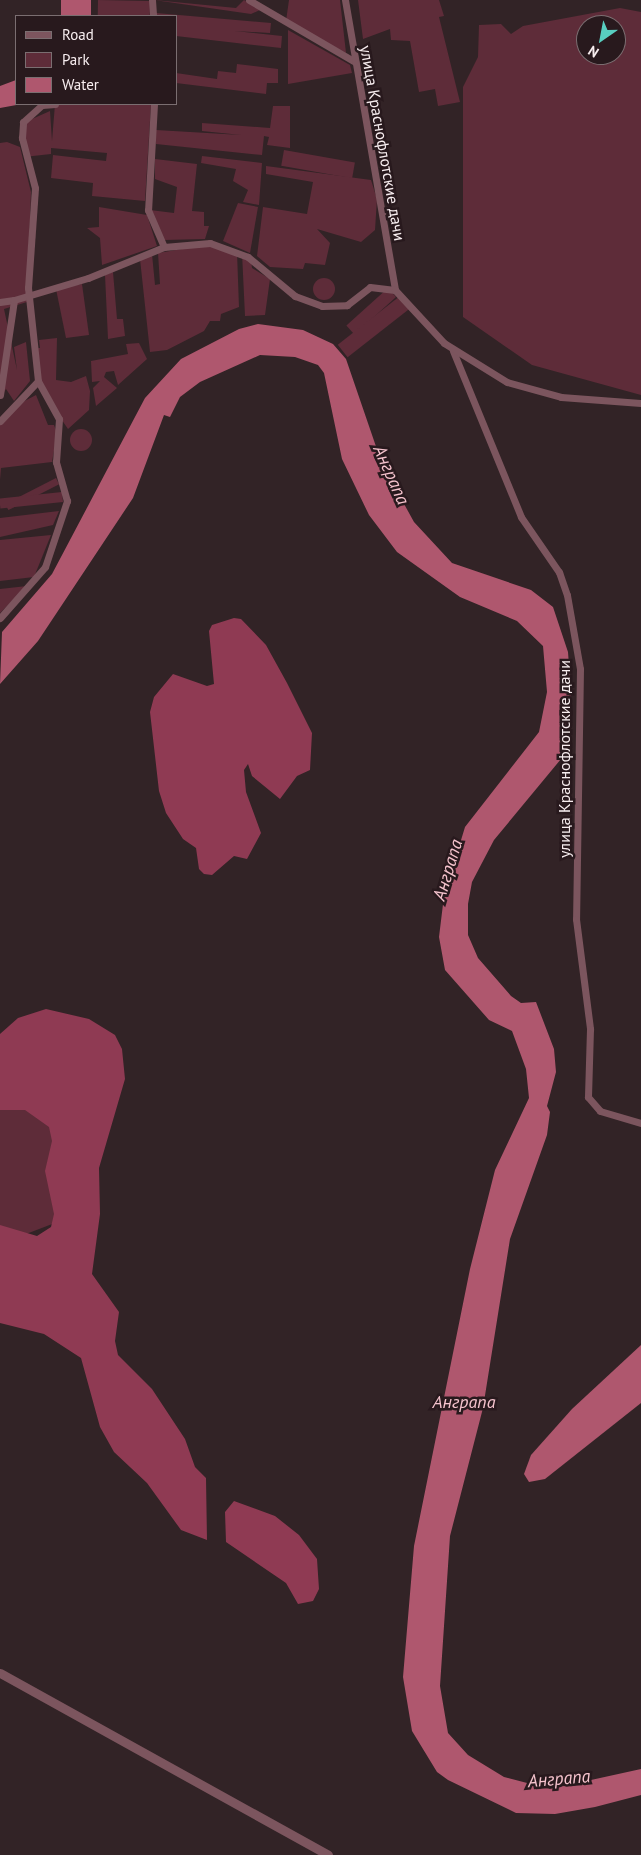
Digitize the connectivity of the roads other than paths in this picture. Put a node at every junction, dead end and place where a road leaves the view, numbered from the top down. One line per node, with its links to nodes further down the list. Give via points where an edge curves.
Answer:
1 (152, 0): 4 (street)
2 (249, 0): 5 (street)
3 (345, 0): 5 (street, улица Краснофлотские дачи)
4 (153, 15)
5 (355, 62): 9 (street, улица Краснофлотские дачи)
6 (42, 105): 10 (street, via 23,122 22,138 35,188)
7 (154, 105): 8 (street, via 148,210)
8 (164, 247): 9 (street, via 224,244 256,262 294,296 322,306 347,305 370,287); 10 (street, via 88,278)
9 (395, 290): 13 (street, улица Краснофлотские дачи)
10 (30, 294): 11 (street); 14 (street)
11 (14, 300): 12 (street); 15 (street)
12 (0, 302)
13 (453, 351): 16 (street, via 507,382 542,392); 19 (street, улица Краснофлотские дачи, via 521,517 559,572 568,595 580,669 576,919 590,1029 588,1097 600,1111)
14 (38, 381): 17 (street); 18 (street, via 59,419 56,462 66,501 45,568)
15 (0, 395)
16 (641, 403)
17 (0, 420)
18 (0, 618)
19 (641, 1123)
20 (0, 1673): 21 (street)
21 (328, 1855)

